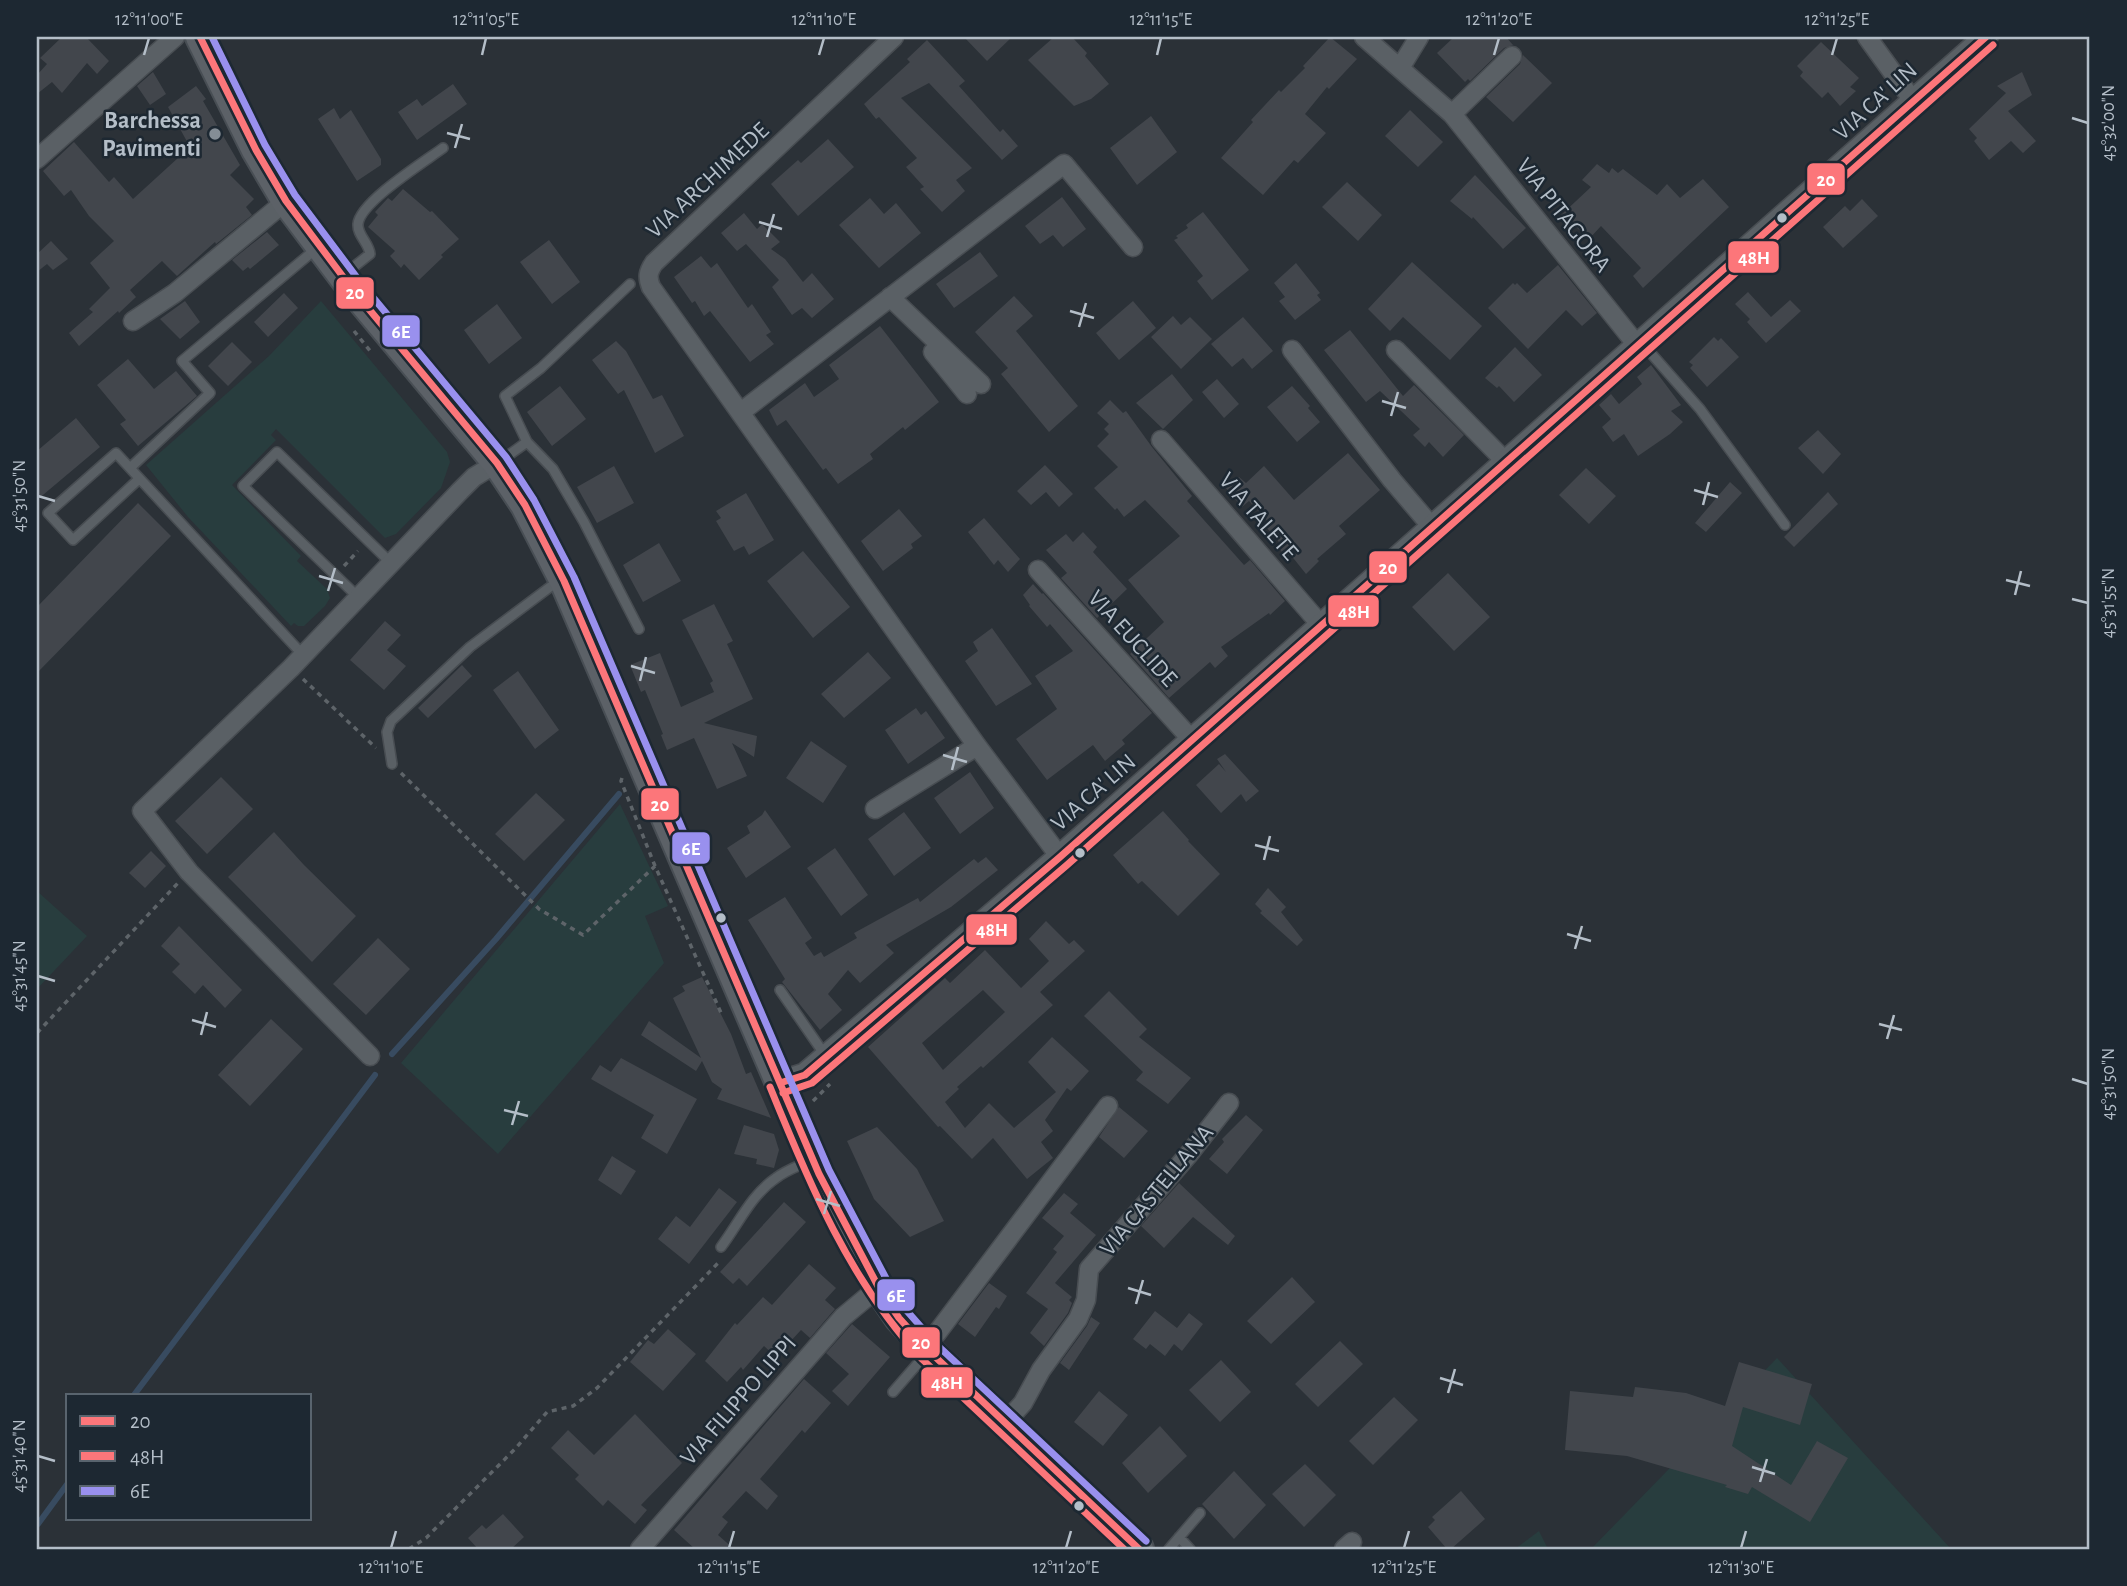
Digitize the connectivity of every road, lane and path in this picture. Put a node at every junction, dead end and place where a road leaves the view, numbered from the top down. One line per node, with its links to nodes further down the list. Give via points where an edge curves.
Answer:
1 (175, 37): 13 (street)
2 (200, 37): 14 (main road)
3 (894, 37): 25 (street, VIA ARCHIMEDE, via 650,269 651,287)
4 (1364, 37): 9 (street, VIA PITAGORA)
5 (1419, 37): 9 (street)
6 (1867, 37): 10 (street)
7 (1986, 37): 10 (street, VIA CA' LIN)
8 (1512, 56): 11 (street)
9 (1400, 68): 11 (street, VIA PITAGORA)
10 (1914, 102): 21 (street, VIA CA' LIN)
11 (1452, 114): 21 (street, VIA PITAGORA)
12 (443, 148): 17 (lane, via 361,212 358,229 370,254)
13 (37, 159)
14 (286, 201): 15 (main road); 20 (street, via 175,293)
15 (319, 247): 17 (main road); 30 (lane, via 182,361 210,393)
16 (1133, 247): 19 (street, via 1064,164)
17 (342, 276): 29 (main road)
18 (630, 284): 27 (lane, via 505,396)
19 (890, 296): 24 (street); 25 (street)
20 (133, 321)
21 (1639, 344): 28 (street, VIA CA' LIN); 32 (lane, via 1700,409)
22 (1396, 350): 28 (street)
23 (1292, 351): 33 (street)
24 (974, 389)
25 (741, 412): 44 (street, VIA ARCHIMEDE)
26 (1161, 440): 40 (street, VIA TALETE)
27 (527, 442): 29 (lane); 41 (lane, via 553,469)
28 (1506, 462): 33 (street, VIA CA' LIN)
29 (497, 463): 35 (street, via 474,477); 38 (main road, via 525,505)
30 (130, 468): 31 (lane); 31 (lane, via 116,453 48,513 73,540)
31 (139, 479): 42 (lane)
32 (1786, 524)
33 (1432, 527): 40 (street, VIA CA' LIN)
34 (360, 550): 36 (path)
35 (391, 563): 39 (street); 39 (lane, via 277,452 243,486)
36 (343, 568)
37 (1038, 570): 43 (street, VIA EUCLIDE)
38 (564, 581): 45 (lane, via 470,647 391,721 387,733); 56 (main road)
39 (358, 597): 42 (street)
40 (1321, 625): 43 (street, VIA CA' LIN)
41 (639, 629)
42 (297, 661): 45 (path); 50 (street, via 142,811)
43 (1192, 740): 48 (street, VIA CA' LIN)
44 (977, 746): 47 (street); 48 (street, VIA ARCHIMEDE)
45 (392, 764): 49 (path, via 535,905 583,935)
46 (625, 770): 49 (path, via 621,781)
47 (875, 809)
48 (1060, 856): 55 (street, VIA CA' LIN, via 862,1018)
49 (655, 866): 51 (path)
50 (189, 872): 53 (path); 54 (street)
51 (691, 944)
52 (780, 990): 55 (lane)
53 (37, 1033)
54 (370, 1056)
55 (826, 1056): 56 (street, VIA CA' LIN, via 805,1074)
56 (780, 1083): 59 (main road)
57 (1229, 1104): 65 (street, VIA CASTELLANA, via 1089,1269 1086,1300 1078,1319)
58 (1108, 1106): 63 (street)
59 (812, 1159): 60 (lane, via 763,1188); 62 (main road)
60 (721, 1247)
61 (722, 1259): 68 (path, via 597,1388 573,1406 547,1412 515,1450 426,1538)
62 (880, 1290): 63 (main road); 69 (street, VIA FILIPPO LIPPI, via 843,1317)
63 (926, 1348): 64 (lane); 65 (main road)
64 (893, 1392)
65 (1006, 1422): 70 (main road)
66 (1200, 1513): 67 (lane)
67 (1179, 1537): 71 (lane); 72 (lane)
68 (409, 1549)
69 (640, 1549)
70 (1139, 1549)
71 (1169, 1549)
72 (1190, 1549)

